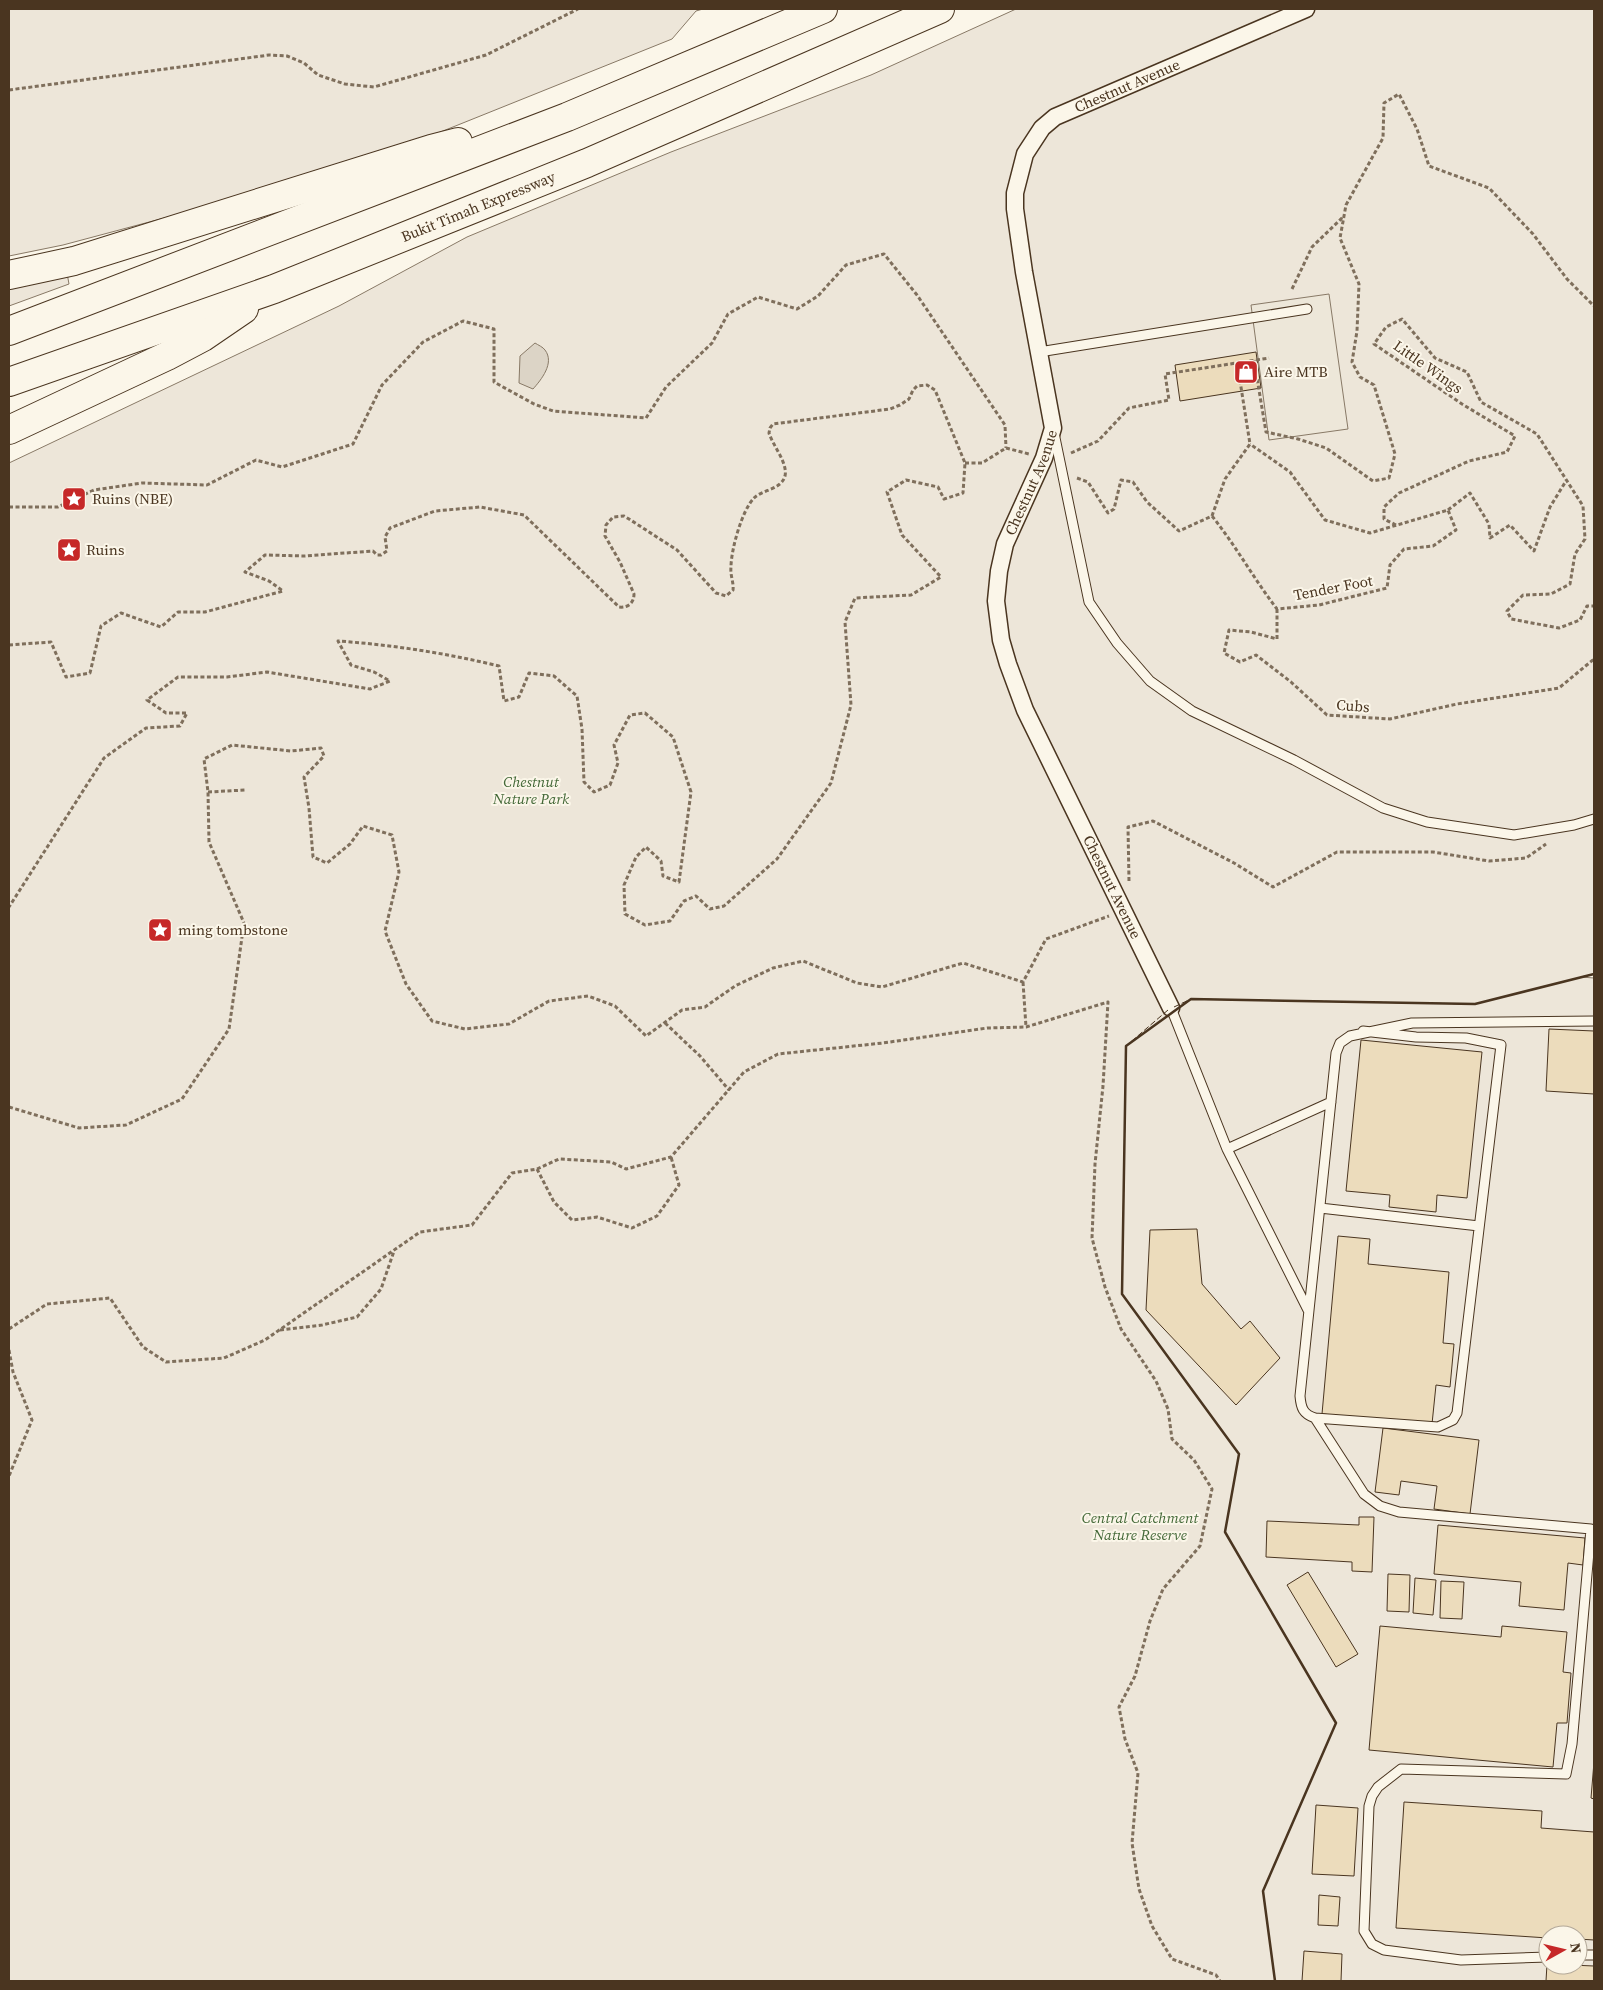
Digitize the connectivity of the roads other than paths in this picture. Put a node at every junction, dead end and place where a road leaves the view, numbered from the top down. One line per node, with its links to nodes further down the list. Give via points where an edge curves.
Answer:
1 (823, 9): 4 (highway)
2 (940, 9): 6 (highway, Bukit Timah Expressway, via 587,163)
3 (1306, 9): 9 (street, Chestnut Avenue, via 1069,110 1042,128 1025,154 1015,193 1024,272)
4 (567, 117): 5 (highway, via 431,149 74,261); 8 (highway)
5 (9, 275)
6 (274, 288): 10 (highway, Bukit Timah Expressway); 11 (highway, via 203,337)
7 (1308, 309): 9 (lane)
8 (9, 330)
9 (1039, 352): 12 (street, Chestnut Avenue, via 1053,428)
10 (9, 382)
11 (9, 430)
12 (1052, 458): 13 (lane, via 1062,472 1088,602 1150,681 1192,712 1294,760 1383,808 1427,822 1514,835); 14 (street, Chestnut Avenue, via 1005,544 996,601 1002,640 1025,710)
13 (1594, 819)
14 (1170, 1008): 18 (lane)
15 (1594, 1021): 16 (lane, via 1412,1023)
16 (1363, 1031): 17 (lane, via 1340,1043 1336,1052); 20 (lane, via 1466,1038 1501,1045)
17 (1331, 1102): 18 (lane); 19 (lane)
18 (1227, 1149): 21 (lane)
19 (1320, 1208): 20 (lane); 21 (lane)
20 (1479, 1226): 22 (lane, via 1457,1413 1453,1420 1438,1427)
21 (1309, 1312): 22 (lane, via 1300,1396 1301,1408)
22 (1316, 1418): 23 (lane, via 1364,1494 1389,1510 1591,1529)
23 (1590, 1581): 24 (lane, via 1566,1774 1401,1769 1378,1787 1369,1806 1364,1931 1372,1944 1384,1950 1461,1960)
24 (1538, 1957)

